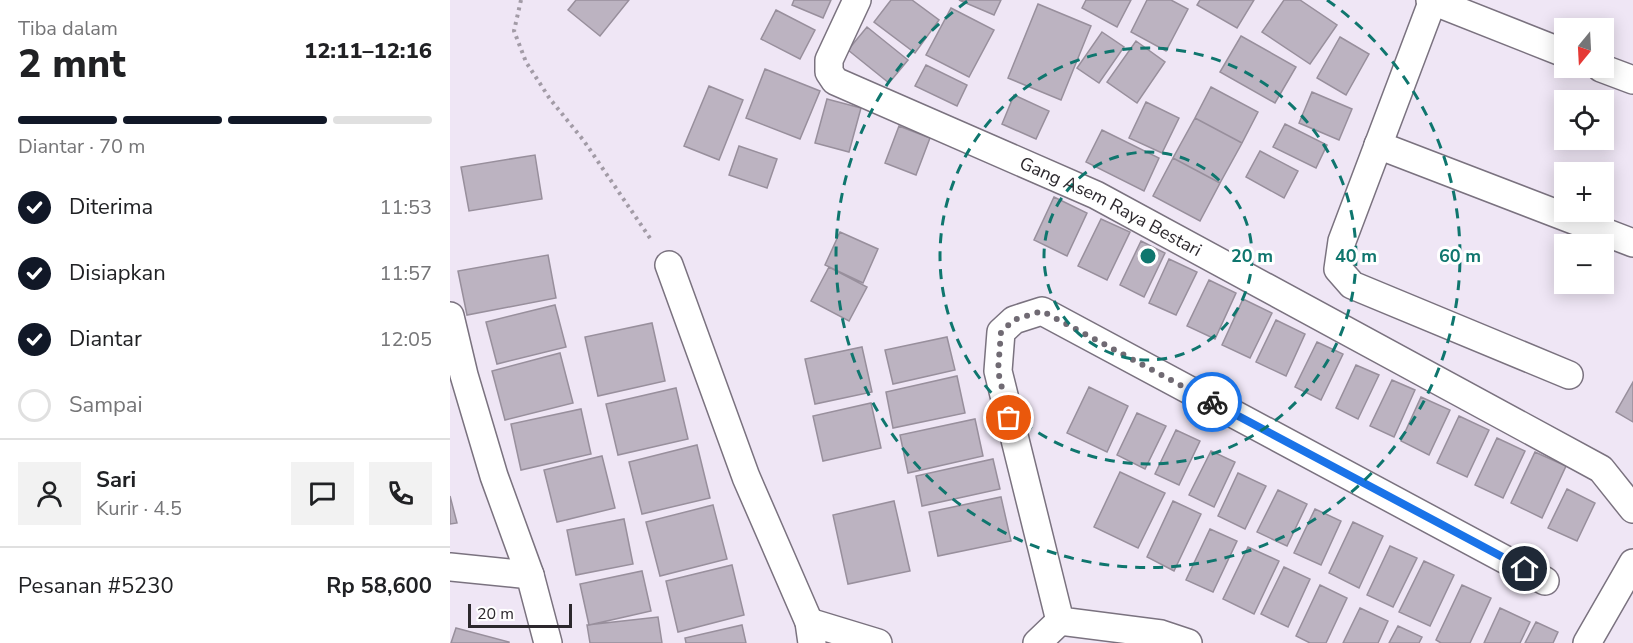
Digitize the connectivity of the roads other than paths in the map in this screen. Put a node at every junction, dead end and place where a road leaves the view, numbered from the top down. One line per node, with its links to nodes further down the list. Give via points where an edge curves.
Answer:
1 (856, 0): 11 (street, Gang Asem Raya Bestari, via 829,60 829,72 835,81 1096,195 1601,469)
2 (1432, 0): 3 (street); 6 (street)
3 (1554, 49)
4 (1614, 73): 5 (street)
5 (1633, 80)
6 (1378, 145): 7 (street); 10 (street, via 1341,241 1338,268 1352,285)
7 (1633, 243)
8 (669, 265): 17 (street, via 746,477)
9 (450, 316): 14 (street, via 494,476)
10 (1569, 375)
11 (1633, 509)
12 (1633, 563): 22 (street)
13 (450, 567): 14 (street)
14 (530, 575): 18 (street)
15 (1545, 580): 16 (street, via 1042,311 1014,320 1001,332 998,371)
16 (1060, 621): 20 (street); 21 (street, via 1161,634)
17 (810, 633): 19 (street)
18 (548, 643)
19 (878, 643)
20 (1037, 643)
21 (1188, 643)
22 (1587, 643)

